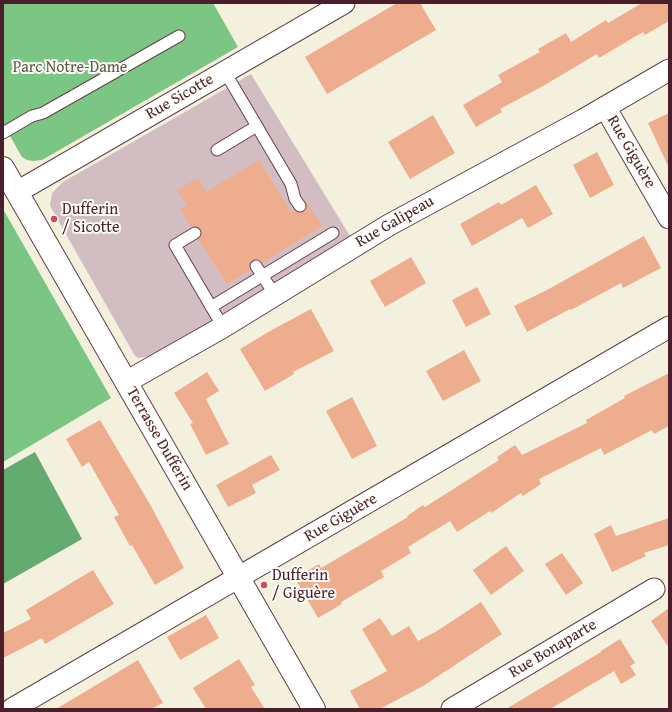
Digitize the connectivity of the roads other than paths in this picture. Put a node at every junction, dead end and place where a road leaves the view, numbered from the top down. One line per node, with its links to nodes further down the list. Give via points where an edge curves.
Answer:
1 (343, 3): 4 (street, Rue Sicotte)
2 (179, 36): 7 (lane)
3 (669, 70): 5 (street, Rue Galipeau)
4 (225, 72): 6 (lane); 10 (street, Rue Sicotte)
5 (605, 107): 12 (street, Rue Giguère); 17 (street, Rue Galipeau, via 399,219)
6 (257, 126): 8 (lane); 11 (lane, via 291,184)
7 (3, 133)
8 (217, 150)
9 (3, 168): 10 (street, Terrasse Dufferin)
10 (17, 192): 21 (street, Terrasse Dufferin)
11 (300, 206)
12 (669, 218)
13 (195, 233): 18 (lane, via 176,245)
14 (333, 233): 16 (lane)
15 (256, 266): 16 (lane)
16 (262, 276): 17 (lane); 18 (lane)
17 (275, 295): 19 (street, Rue Galipeau)
18 (211, 307): 19 (lane)
19 (223, 327): 21 (street, Rue Galipeau)
20 (669, 327): 22 (street, Rue Giguère)
21 (126, 382): 22 (street, Terrasse Dufferin)
22 (239, 578): 24 (street, Rue Giguère); 25 (street, Terrasse Dufferin)
23 (654, 589): 26 (street, Rue Bonaparte)
24 (12, 709)
25 (314, 709)
26 (452, 709)

